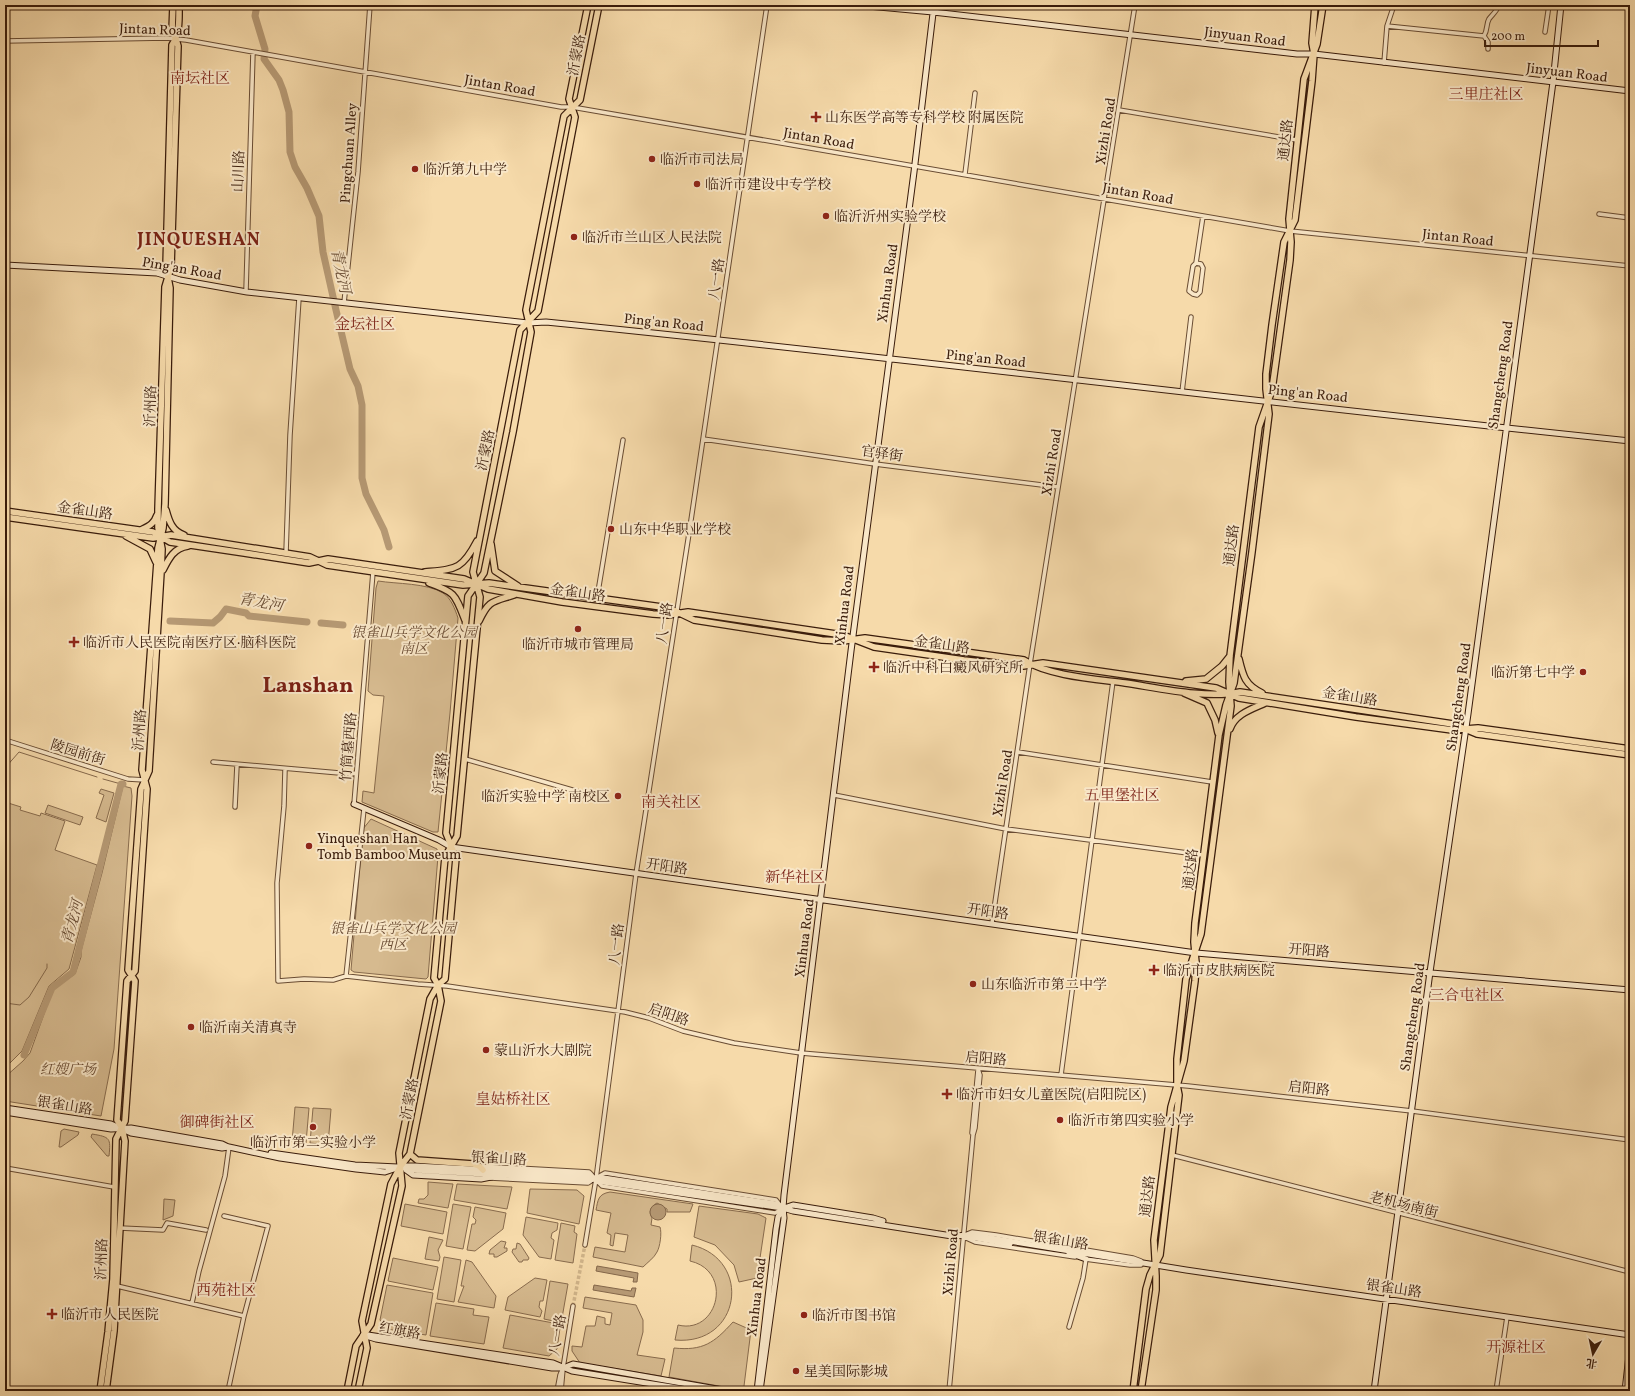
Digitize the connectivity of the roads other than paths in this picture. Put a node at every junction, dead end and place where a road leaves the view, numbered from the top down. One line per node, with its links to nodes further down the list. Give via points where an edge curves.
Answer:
1 (173, 5): 21 (main road, 沂州路, via 172,32)
2 (179, 5): 21 (main road, 沂州路)
3 (370, 5): 27 (street, Pingchuan Alley)
4 (588, 5): 31 (main road, 沂蒙路, via 569,98)
5 (599, 5): 31 (main road, 沂蒙路, via 580,100)
6 (767, 5): 33 (street, 八一路)
7 (857, 5): 16 (main road, Jinyuan Road)
8 (934, 5): 16 (main road, Xinhua Road)
9 (1135, 5): 19 (street, Xizhi Road)
10 (1315, 5): 25 (main road, 通达路, via 1312,43)
11 (1323, 5): 25 (main road, 通达路)
12 (1394, 5): 17 (street)
13 (1499, 5): 20 (street, via 1489,19 1488,30)
14 (1549, 5): 18 (street)
15 (1562, 5): 28 (main road, Shangcheng Road)
16 (933, 12): 19 (main road, Jinyuan Road); 35 (main road, Xinhua Road)
17 (1387, 26): 20 (street); 26 (street)
18 (1545, 32)
19 (1131, 35): 25 (main road, Jinyuan Road); 32 (street, Xizhi Road)
20 (1484, 36): 23 (street, via 1488,42)
21 (176, 39): 22 (street, Jintan Road); 24 (street, Jintan Road); 46 (main road, 沂州路, via 172,45 166,267)
22 (5, 41)
23 (1488, 49)
24 (253, 52): 27 (street, Jintan Road); 47 (street, 山川路)
25 (1314, 54): 26 (main road, Jinyuan Road); 34 (main road, 通达路, via 1304,79); 41 (main road, 通达路, via 1295,220)
26 (1384, 62): 28 (main road, Jinyuan Road)
27 (364, 72): 31 (street, Jintan Road); 49 (street, Pingchuan Alley, via 358,172)
28 (1553, 82): 29 (main road, Jinyuan Road); 42 (main road, Shangcheng Road)
29 (1630, 91)
30 (975, 93): 36 (street)
31 (572, 107): 33 (street, Jintan Road); 51 (main road, 沂蒙路, via 564,116 526,310); 51 (main road, 沂蒙路, via 575,117 538,311)
32 (1119, 110): 34 (street); 37 (street, Xizhi Road)
33 (748, 137): 35 (street, Jintan Road); 52 (street, 八一路)
34 (1297, 140): 41 (main road, 通达路)
35 (915, 166): 36 (street, Jintan Road); 53 (main road, Xinhua Road)
36 (965, 174): 37 (street, Jintan Road)
37 (1105, 198): 39 (street, Jintan Road); 54 (street, Xizhi Road)
38 (1599, 214): 40 (street)
39 (1203, 216): 41 (street, Jintan Road); 43 (street)
40 (1630, 218)
41 (1290, 231): 42 (street, Jintan Road); 56 (main road, 通达路, via 1290,260 1272,390); 56 (main road, 通达路, via 1284,242 1272,325 1266,374)
42 (1529, 255): 45 (street, Jintan Road); 57 (main road, Shangcheng Road)
43 (1196, 263): 43 (street, via 1201,264 1203,268 1200,292 1196,295 1189,291 1193,266)
44 (5, 265): 46 (main road, Ping'an Road, via 157,273)
45 (1630, 266)
46 (168, 276): 47 (main road, Ping'an Road); 63 (main road, 沂州路, via 170,288); 64 (main road, 沂州路, via 165,287)
47 (246, 291): 48 (main road, Ping'an Road)
48 (299, 298): 49 (main road, Ping'an Road); 74 (street, via 290,435)
49 (341, 303): 51 (main road, Ping'an Road)
50 (1191, 317): 55 (street)
51 (528, 323): 52 (main road, Ping'an Road, via 546,322); 69 (main road, 沂蒙路, via 520,330); 72 (main road, 沂蒙路, via 530,339)
52 (718, 339): 53 (main road, Ping'an Road); 58 (street, 八一路)
53 (888, 359): 54 (main road, Ping'an Road); 61 (main road, Xinhua Road)
54 (1075, 380): 55 (main road, Ping'an Road); 62 (street, Xizhi Road)
55 (1182, 392): 56 (main road, Ping'an Road)
56 (1268, 401): 57 (main road, Ping'an Road); 88 (main road, 通达路, via 1268,426); 89 (main road, 通达路, via 1259,427)
57 (1505, 428): 60 (main road, Ping'an Road); 97 (main road, Shangcheng Road)
58 (703, 439): 61 (street, 官驿街); 84 (street, 八一路)
59 (623, 440): 83 (street)
60 (1630, 441)
61 (875, 464): 62 (street, 官驿街); 87 (main road, Xinhua Road)
62 (1058, 487): 90 (street, Xizhi Road)
63 (165, 504): 70 (main road, 沂州路); 71 (main road, via 173,528 181,534)
64 (158, 509): 67 (main road, via 151,525); 70 (main road, 沂州路, via 158,528)
65 (5, 511): 67 (main road, 金雀山路)
66 (5, 517): 68 (main road, 金雀山路)
67 (141, 530): 70 (main road, 金雀山路, via 153,532)
68 (122, 534): 70 (main road, 金雀山路); 76 (main road, via 150,549)
69 (480, 535): 79 (main road, via 468,558 452,569); 80 (main road, 沂蒙路, via 473,572)
70 (161, 537): 71 (main road, 金雀山路, via 171,535); 73 (main road, 金雀山路, via 170,542); 76 (main road, 沂州路); 77 (main road, 沂州路)
71 (202, 540): 74 (main road, 金雀山路)
72 (491, 540): 80 (main road, 沂蒙路, via 484,573); 81 (main road, via 495,571)
73 (195, 545): 75 (main road, 金雀山路, via 309,563); 77 (main road, via 181,547 172,553)
74 (286, 553): 75 (main road, 金雀山路)
75 (317, 560): 78 (main road, 金雀山路, via 327,565); 79 (main road, 金雀山路, via 328,559)
76 (157, 565): 110 (main road, 沂州路, via 142,770)
77 (162, 572): 110 (main road, 沂州路, via 149,771)
78 (373, 572): 79 (main road, 金雀山路); 109 (street, 竹简墓西路)
79 (417, 575): 80 (main road, 金雀山路, via 463,585); 85 (main road, via 447,589 456,598)
80 (476, 584): 81 (main road, 金雀山路); 82 (main road, 金雀山路); 85 (main road, 沂蒙路, via 468,596); 86 (main road, 沂蒙路, via 480,597)
81 (520, 587): 83 (main road, 金雀山路)
82 (514, 595): 84 (main road, 金雀山路, via 653,614); 86 (main road, via 490,602)
83 (597, 598): 84 (main road, 金雀山路, via 669,608)
84 (677, 613): 87 (main road, 金雀山路, via 688,612 767,623 843,635); 87 (main road, 金雀山路, via 694,620 822,640); 121 (street, 八一路)
85 (466, 622): 119 (main road, 沂蒙路, via 446,833)
86 (477, 625): 104 (main road, 沂蒙路)
87 (852, 639): 90 (main road, 金雀山路, via 874,647 958,659 1008,666); 112 (main road, Xinhua Road)
88 (1238, 653): 94 (main road, 通达路); 95 (main road, via 1243,674 1250,686)
89 (1230, 656): 92 (main road, via 1206,679); 94 (main road, 通达路)
90 (1030, 664): 91 (main road, 金雀山路, via 1053,672); 92 (main road, 金雀山路, via 1043,663); 102 (street, Xizhi Road)
91 (1113, 681): 93 (main road, 金雀山路); 107 (street)
92 (1179, 682): 94 (main road, 金雀山路, via 1216,688)
93 (1180, 691): 94 (main road, 金雀山路); 98 (main road, via 1207,703)
94 (1230, 694): 95 (main road, 金雀山路, via 1240,692); 96 (main road, 金雀山路); 98 (main road, 通达路); 99 (main road, 通达路)
95 (1271, 696): 97 (main road, 金雀山路, via 1453,724)
96 (1265, 703): 97 (main road, 金雀山路, via 1452,730); 99 (main road, via 1242,713 1232,723)
97 (1465, 729): 101 (main road, 金雀山路, via 1478,728); 103 (main road, 金雀山路, via 1477,734); 126 (main road, Shangcheng Road)
98 (1219, 735): 111 (main road, 通达路)
99 (1227, 738): 125 (main road, 通达路, via 1201,934)
100 (5, 740): 110 (street, 陵园前街, via 128,779)
101 (1630, 749)
102 (1018, 752): 107 (street); 117 (street, Xizhi Road)
103 (1630, 755)
104 (465, 759): 113 (street); 119 (main road, 沂蒙路, via 457,836)
105 (213, 762): 106 (street)
106 (238, 765): 108 (street); 115 (street)
107 (1102, 766): 111 (street); 118 (street)
108 (285, 770): 109 (street); 127 (street, 启阳路, via 277,883 278,981 333,980)
109 (356, 773): 114 (street, 竹简墓西路)
110 (145, 780): 138 (main road, 沂州路, via 141,789 128,962 128,970 135,981 125,1121)
111 (1212, 782): 120 (main road, 通达路)
112 (834, 795): 117 (street); 122 (main road, Xinhua Road)
113 (593, 796)
114 (354, 804): 116 (main road, 开阳路)
115 (235, 808)
116 (364, 809): 119 (main road, 开阳路); 127 (street)
117 (1006, 828): 118 (street); 123 (street, Xizhi Road)
118 (1092, 840): 120 (street); 124 (street)
119 (451, 847): 121 (main road, 开阳路); 128 (main road, 沂蒙路, via 445,856 439,917 434,978); 128 (main road, 沂蒙路, via 456,858 450,926 445,979)
120 (1204, 855): 125 (main road, 通达路, via 1195,923)
121 (636, 874): 122 (main road, 开阳路); 130 (street, 八一路)
122 (821, 901): 123 (main road, 开阳路); 131 (main road, Xinhua Road)
123 (992, 924): 124 (main road, 开阳路)
124 (1079, 936): 125 (main road, 开阳路); 133 (street)
125 (1196, 953): 126 (main road, 开阳路); 134 (main road, 通达路, via 1186,979 1177,1059)
126 (1430, 972): 129 (main road, 开阳路); 136 (main road, Shangcheng Road)
127 (346, 976): 128 (street, 启阳路)
128 (438, 985): 130 (street, 启阳路); 141 (main road, 沂蒙路, via 440,1001); 143 (main road, 沂蒙路, via 430,999 399,1153)
129 (1630, 990)
130 (618, 1011): 131 (street, 启阳路, via 649,1018 682,1031); 148 (street, 八一路)
131 (801, 1053): 132 (street, 启阳路); 150 (main road, Xinhua Road)
132 (978, 1069): 133 (street, 启阳路); 155 (street, Xizhi Road)
133 (1061, 1075): 134 (street, 启阳路)
134 (1177, 1085): 136 (street, 启阳路); 142 (main road, 通达路, via 1179,1095); 161 (main road, 通达路, via 1171,1107 1161,1178 1154,1240)
135 (5, 1108): 138 (main road, 银雀山路, via 111,1124)
136 (1412, 1111): 139 (street, 启阳路); 151 (main road, Shangcheng Road)
137 (5, 1112): 138 (main road, 银雀山路, via 111,1129)
138 (122, 1128): 140 (main road, 银雀山路, via 131,1133); 149 (main road, 沂州路, via 116,1139); 153 (main road, 沂州路, via 125,1141)
139 (1630, 1140)
140 (229, 1147): 143 (main road, 银雀山路, via 355,1165); 165 (street, via 225,1176)
141 (410, 1154): 143 (main road, 沂蒙路); 145 (main road, via 420,1161)
142 (1172, 1155): 151 (street, 老机场南街); 161 (main road, 通达路, via 1160,1255)
143 (400, 1167): 145 (main road, 银雀山路); 146 (main road, 银雀山路, via 414,1170); 147 (main road, via 413,1175); 170 (main road, 沂蒙路, via 391,1184 362,1322); 170 (main road, 沂蒙路, via 402,1186 371,1324)
144 (5, 1168): 149 (street)
145 (481, 1168): 148 (main road, 银雀山路, via 588,1175)
146 (501, 1174): 147 (main road); 148 (main road, 银雀山路)
147 (481, 1179): 148 (street, via 494,1177 588,1183)
148 (596, 1179): 150 (main road, 银雀山路, via 670,1193); 150 (street, via 605,1173 760,1197 776,1200); 156 (street, 八一路)
149 (114, 1187): 176 (main road, 沂州路, via 108,1332)
150 (783, 1208): 155 (main road, 银雀山路); 155 (main road, 银雀山路, via 793,1205); 185 (main road, Xinhua Road, via 776,1229); 186 (main road, Xinhua Road, via 784,1218)
151 (1398, 1214): 162 (street, 老机场南街); 164 (main road, Shangcheng Road)
152 (224, 1216): 167 (street, via 268,1226)
153 (120, 1228): 154 (street, via 163,1230 167,1223); 163 (main road, 沂州路)
154 (206, 1230)
155 (963, 1236): 157 (street, via 972,1232); 158 (main road, 银雀山路, via 972,1235); 159 (street, via 974,1242); 187 (street, Xizhi Road)
156 (584, 1245)
157 (1078, 1248): 158 (main road); 160 (street, via 1133,1258)
158 (1068, 1251): 159 (main road); 160 (main road, 银雀山路)
159 (1086, 1259): 160 (street, via 1130,1266); 169 (street)
160 (1141, 1263): 161 (main road, 银雀山路)
161 (1156, 1264): 164 (main road, 银雀山路); 188 (main road, 通达路, via 1146,1288); 189 (main road, 通达路, via 1156,1290)
162 (1630, 1272)
163 (117, 1286): 165 (street); 177 (main road, 沂州路)
164 (1386, 1299): 168 (main road, 银雀山路); 190 (main road, Shangcheng Road)
165 (192, 1303): 167 (street)
166 (574, 1306): 173 (street, 八一路)
167 (244, 1316): 178 (street)
168 (1507, 1317): 171 (main road, 银雀山路); 191 (street)
169 (1069, 1327)
170 (363, 1334): 173 (main road, 红旗路, via 553,1363); 179 (main road, 沂蒙路, via 356,1346); 180 (main road, 沂蒙路, via 366,1348)
171 (1630, 1335)
172 (1630, 1346): 192 (main road)
173 (563, 1368): 181 (street, 八一路); 182 (street, 八一路); 183 (main road, 红旗路); 184 (main road, 红旗路, via 573,1364)
174 (5, 1389): 175 (main road)
175 (13, 1391)
176 (98, 1391)
177 (107, 1391)
178 (228, 1391)
179 (347, 1391)
180 (358, 1391)
181 (557, 1391)
182 (561, 1391)
183 (696, 1391)
184 (728, 1391)
185 (757, 1391)
186 (760, 1391)
187 (949, 1391)
188 (1133, 1391)
189 (1141, 1391)
190 (1374, 1391)
191 (1496, 1391)
192 (1625, 1391)

